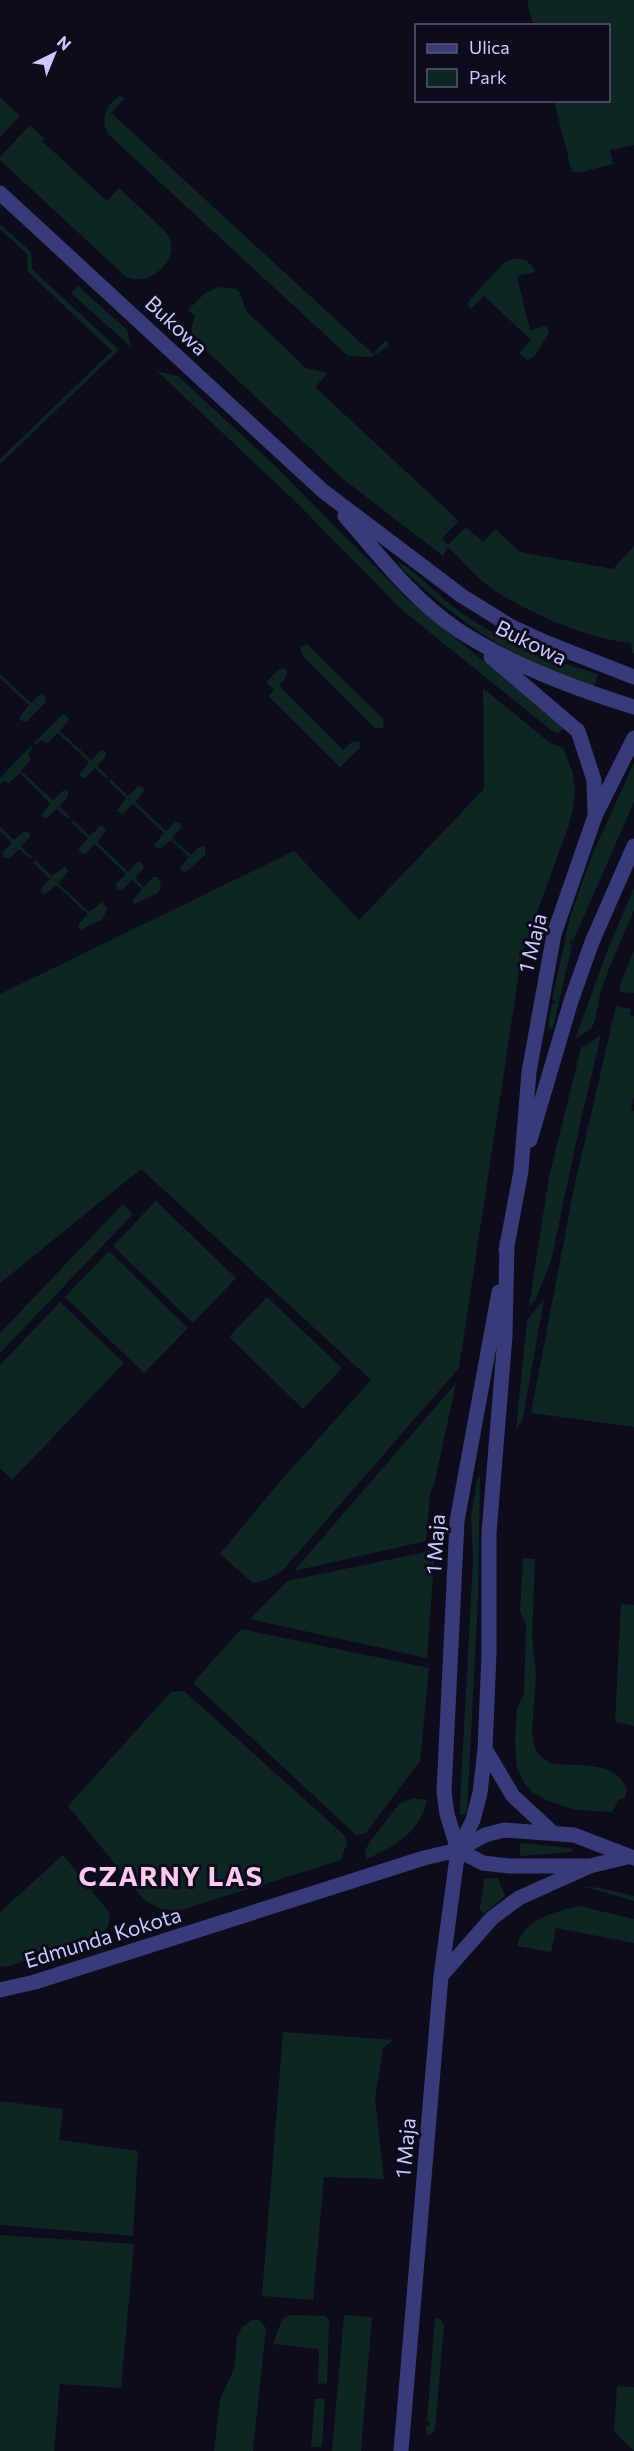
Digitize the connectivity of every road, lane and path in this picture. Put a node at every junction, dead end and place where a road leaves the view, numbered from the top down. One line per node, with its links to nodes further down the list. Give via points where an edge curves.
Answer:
1 (0, 193): 2 (street, Bukowa)
2 (323, 491): 3 (street, Bukowa, via 392,570); 5 (street, Bukowa, via 462,596 512,627)
3 (457, 629): 7 (street, Bukowa, via 515,662 600,697); 9 (street, via 578,731 594,780)
4 (634, 663): 5 (street)
5 (612, 668): 6 (street, Bukowa)
6 (634, 677)
7 (634, 706)
8 (634, 738): 9 (street, 1 Maja)
9 (595, 816): 11 (street, 1 Maja, via 554,934 529,1072)
10 (634, 846): 11 (street, 1 Maja, via 571,1001)
11 (521, 1172): 12 (street, 1 Maja)
12 (507, 1243): 13 (street, 1 Maja, via 505,1336 489,1533); 15 (street, 1 Maja, via 457,1528 444,1792)
13 (484, 1749): 14 (street, via 513,1796); 15 (street, 1 Maja, via 480,1793 473,1820)
14 (554, 1833): 15 (street, Edmunda Kokota, via 504,1830); 16 (street, Edmunda Kokota, via 574,1835)
15 (458, 1850): 17 (street, via 483,1863); 18 (street, 1 Maja); 19 (street, Edmunda Kokota)
16 (630, 1857): 17 (street)
17 (591, 1866): 18 (street, via 519,1898 492,1918)
18 (441, 1976): 20 (street, 1 Maja)
19 (0, 1990)
20 (401, 2451)

